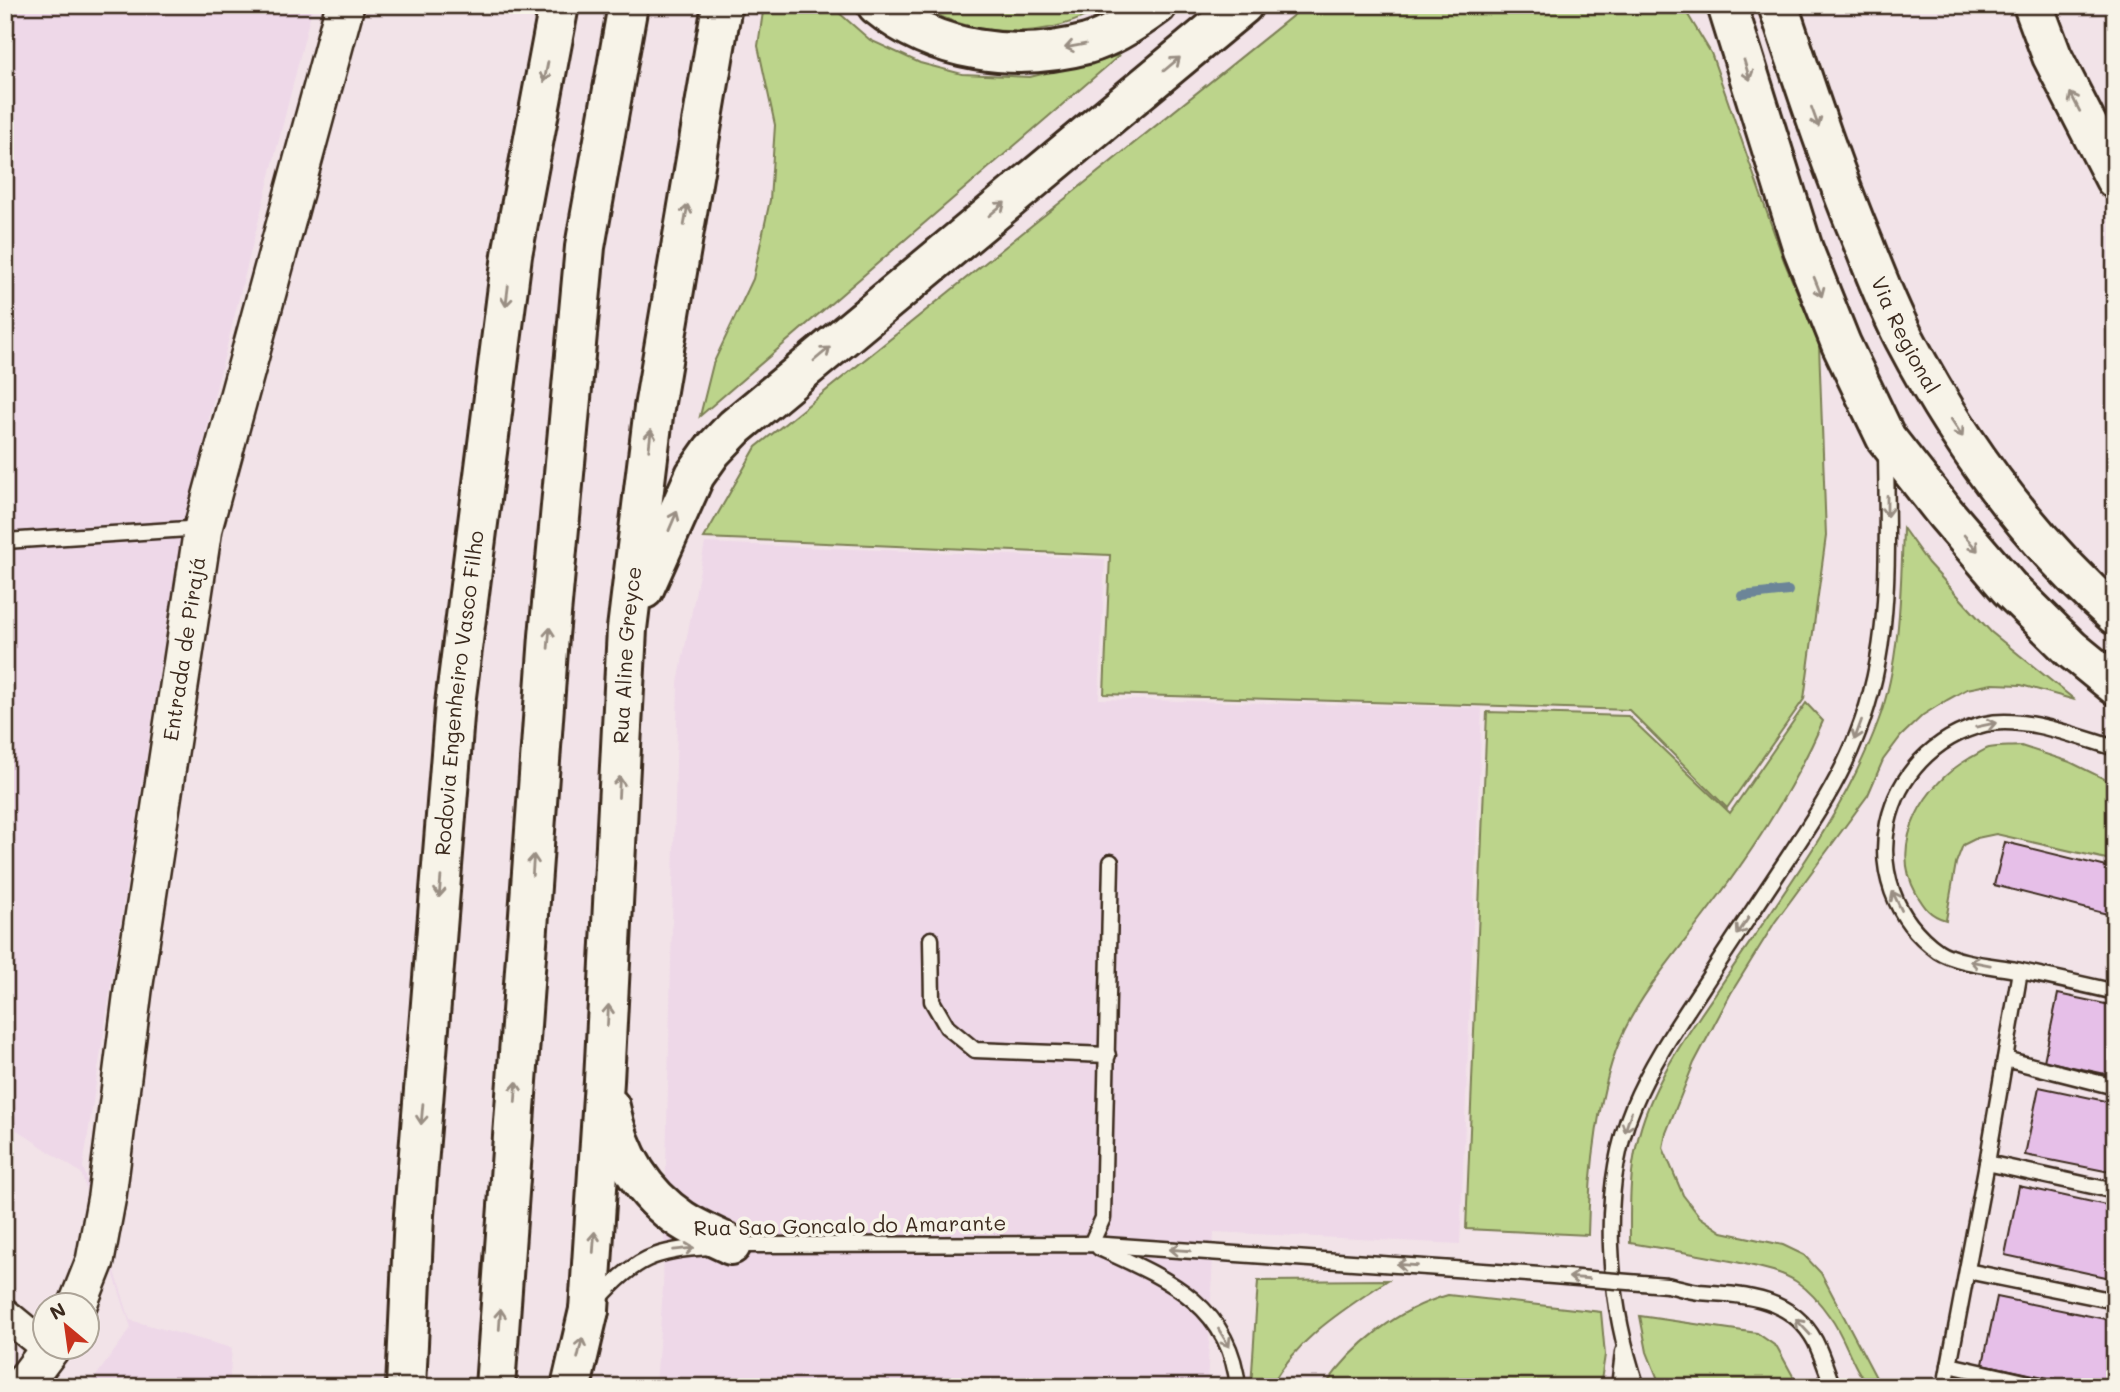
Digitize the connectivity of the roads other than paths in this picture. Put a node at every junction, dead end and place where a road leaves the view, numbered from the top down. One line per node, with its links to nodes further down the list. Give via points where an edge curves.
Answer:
1 (345, 5): 13 (street, Entrada de Pirajá)
2 (559, 5): 36 (main road, Rodovia Engenheiro Vasco Filho, one-way to 36, via 512,255 455,704)
3 (628, 5): 44 (main road, one-way to 3, via 549,636 585,247)
4 (722, 5): 16 (main road, Rua Aline Greyce, one-way to 4, via 654,408)
5 (877, 5): 6 (main road, one-way to 5, via 1088,43 1035,53 942,42 896,21)
6 (1157, 5)
7 (1242, 5): 16 (main road, one-way to 7, via 695,475 735,427)
8 (1727, 5): 12 (main road, one-way to 12, via 1803,249 1840,344)
9 (1778, 5): 15 (main road, Via Regional, one-way to 15, via 1842,191 1903,337 2000,493 2075,580)
10 (2033, 5): 11 (main road, one-way to 10, via 2052,56)
11 (2115, 179)
12 (1886, 438): 17 (main road, one-way to 17, via 2009,588); 38 (lane, one-way to 38, via 1884,615 1876,676 1858,734 1812,821 1675,1028 1633,1107 1621,1143 1610,1209)
13 (203, 528): 14 (lane); 32 (street, Entrada de Pirajá, via 133,990 107,1196 95,1261)
14 (5, 541)
15 (2115, 615)
16 (627, 629): 25 (main road, Rua Aline Greyce, one-way to 16)
17 (2115, 685)
18 (2115, 748): 21 (lane, one-way to 18, via 1940,953 1914,928 1895,901 1886,868 1891,808 1904,779 1927,754 1955,735 1987,723 2020,722)
19 (1111, 862): 23 (lane)
20 (931, 939): 23 (lane, via 932,1001 947,1027 975,1050)
21 (2020, 971): 22 (lane); 24 (lane)
22 (2115, 992)
23 (1108, 1055): 29 (lane, via 1103,1218)
24 (2005, 1059): 26 (lane); 27 (lane)
25 (604, 1081): 30 (main road, via 614,1128 646,1190 682,1220); 34 (main road, Rua Aline Greyce, one-way to 25)
26 (2115, 1087)
27 (1987, 1163): 28 (lane); 31 (lane)
28 (2115, 1191)
29 (1091, 1244): 30 (lane, Rua Sao Goncalo do Amarante); 46 (lane, one-way to 46, via 1190,1296 1230,1348); 49 (lane, Rua Sao Goncalo do Amarante, one-way to 29, bridge, via 1815,1340 1803,1324 1773,1303 1753,1297 1667,1285)
30 (731, 1245): 34 (lane, Rua Sao Goncalo do Amarante, one-way to 30, via 639,1261 675,1249)
31 (1967, 1271): 33 (lane); 40 (lane)
32 (84, 1290)
33 (2115, 1301)
34 (589, 1310): 45 (main road, Rua Aline Greyce, one-way to 34)
35 (5, 1314): 37 (street)
36 (408, 1329): 42 (main road); 43 (main road, Rodovia Engenheiro Vasco Filho)
37 (32, 1335)
38 (1624, 1348): 47 (lane); 48 (lane)
39 (42, 1360): 41 (street)
40 (1949, 1365): 50 (lane); 51 (lane)
41 (21, 1387)
42 (399, 1387)
43 (406, 1387)
44 (495, 1387)
45 (571, 1387)
46 (1238, 1387)
47 (1619, 1387)
48 (1637, 1387)
49 (1833, 1387)
50 (1945, 1387)
51 (2047, 1387)

